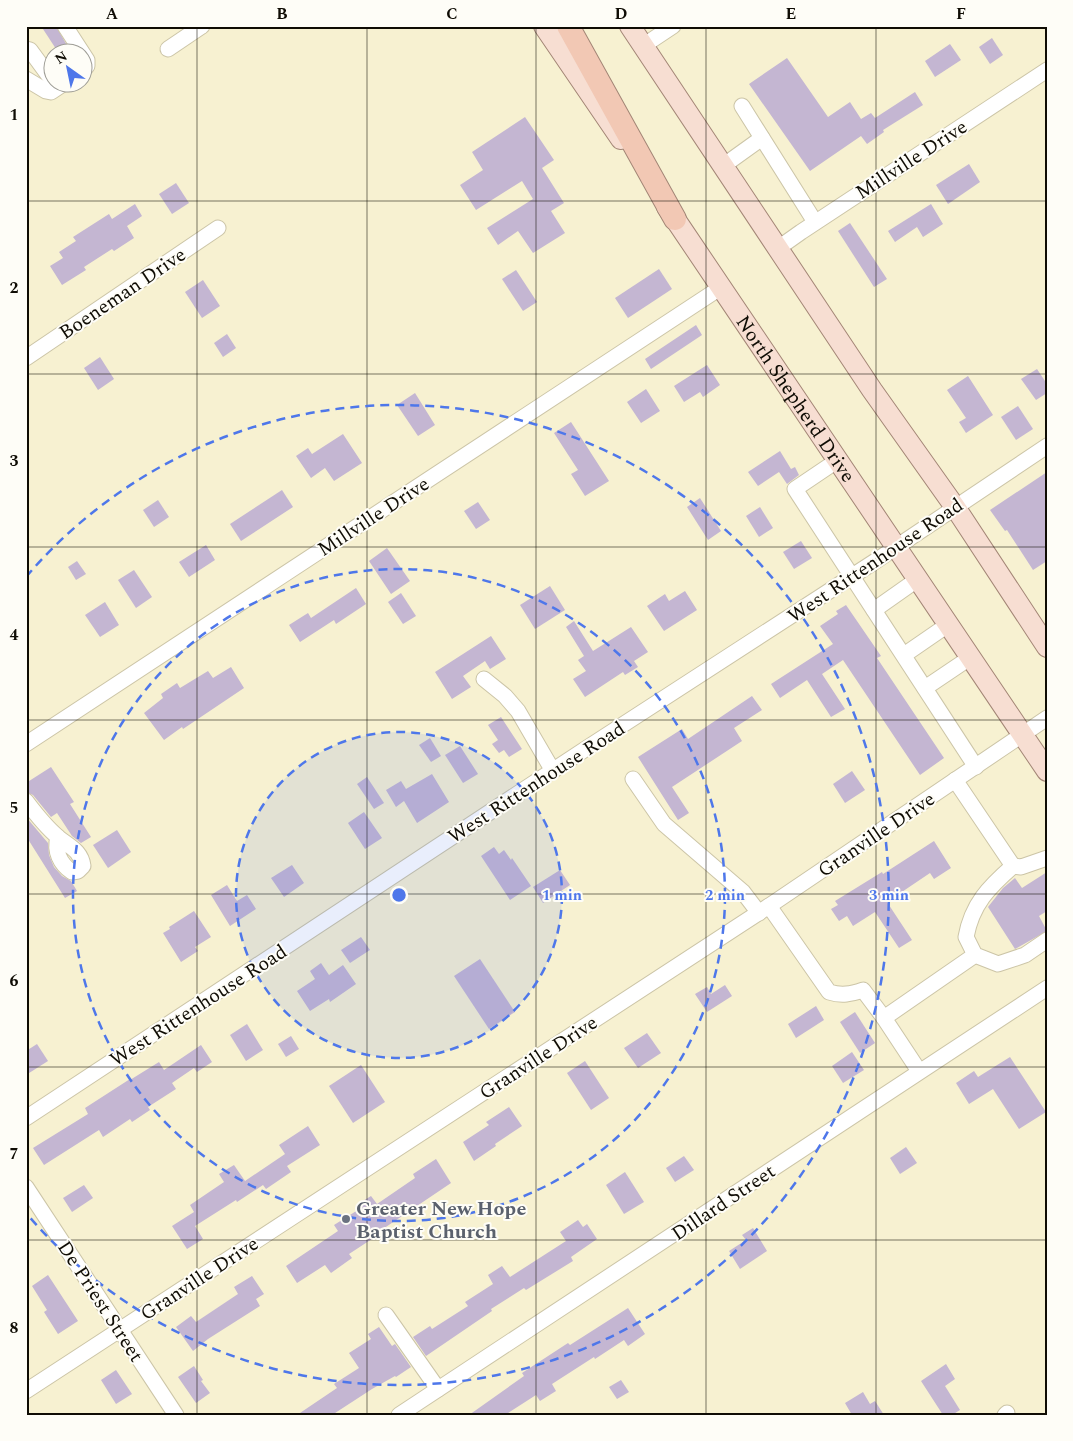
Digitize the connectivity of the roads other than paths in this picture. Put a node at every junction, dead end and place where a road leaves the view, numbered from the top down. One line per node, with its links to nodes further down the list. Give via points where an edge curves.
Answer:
1 (65, 26): 7 (street)
2 (202, 26): 9 (street)
3 (544, 26): 18 (main road, North Shepherd Drive)
4 (568, 26): 18 (highway)
5 (630, 26): 8 (main road)
6 (673, 26): 8 (street)
7 (75, 42)
8 (644, 46): 17 (main road)
9 (168, 48)
10 (26, 49): 11 (street)
11 (42, 64)
12 (1047, 70): 19 (street, Millville Drive)
13 (26, 79): 14 (street)
14 (42, 89)
15 (742, 106): 16 (street)
16 (762, 138): 17 (street); 19 (street)
17 (723, 166): 21 (main road)
18 (675, 219): 22 (main road, North Shepherd Drive)
19 (815, 222): 21 (street, Millville Drive)
20 (218, 228): 23 (street, Boeneman Drive)
21 (777, 249): 26 (main road)
22 (720, 288): 25 (main road, North Shepherd Drive); 39 (street, Millville Drive)
23 (26, 358)
24 (1047, 446): 26 (street, West Rittenhouse Road)
25 (838, 460): 27 (main road, North Shepherd Drive); 28 (street, via 795,489)
26 (955, 507): 27 (street, West Rittenhouse Road); 32 (main road)
27 (896, 546): 28 (street, West Rittenhouse Road); 29 (main road, North Shepherd Drive)
28 (852, 576): 30 (street); 41 (street, West Rittenhouse Road)
29 (918, 579): 30 (street); 31 (main road, North Shepherd Drive)
30 (874, 610): 33 (street)
31 (948, 624): 33 (street); 34 (main road, North Shepherd Drive)
32 (1047, 647)
33 (904, 655): 36 (street)
34 (971, 657): 36 (street); 38 (main road, North Shepherd Drive)
35 (484, 678): 41 (street, via 518,711)
36 (925, 688): 40 (street)
37 (1047, 718): 38 (street, Granville Drive)
38 (1023, 735): 40 (street, Granville Drive); 42 (main road, North Shepherd Drive)
39 (26, 744)
40 (976, 767): 44 (street, Granville Drive)
41 (553, 770): 55 (street, West Rittenhouse Road)
42 (1047, 771)
43 (633, 779): 49 (street, via 664,824)
44 (955, 780): 48 (street); 49 (street, Granville Drive)
45 (26, 801): 46 (street)
46 (58, 837)
47 (1047, 858): 48 (street, via 1021,867)
48 (1013, 866): 51 (street, via 988,889 975,908 966,937)
49 (764, 910): 53 (street, via 829,992 838,995 864,990); 58 (street, Granville Drive)
50 (1047, 940): 51 (street, via 1025,956 998,964)
51 (975, 955): 53 (street)
52 (1047, 988): 54 (street, Dillard Street)
53 (884, 1018): 54 (street)
54 (919, 1071): 59 (street, Dillard Street)
55 (26, 1118)
56 (26, 1187): 58 (street, De Priest Street)
57 (386, 1315): 59 (street)
58 (120, 1329): 60 (street, Granville Drive); 61 (street, De Priest Street)
59 (438, 1389): 62 (street, Dillard Street)
60 (26, 1391)
61 (176, 1415)
62 (399, 1415)

